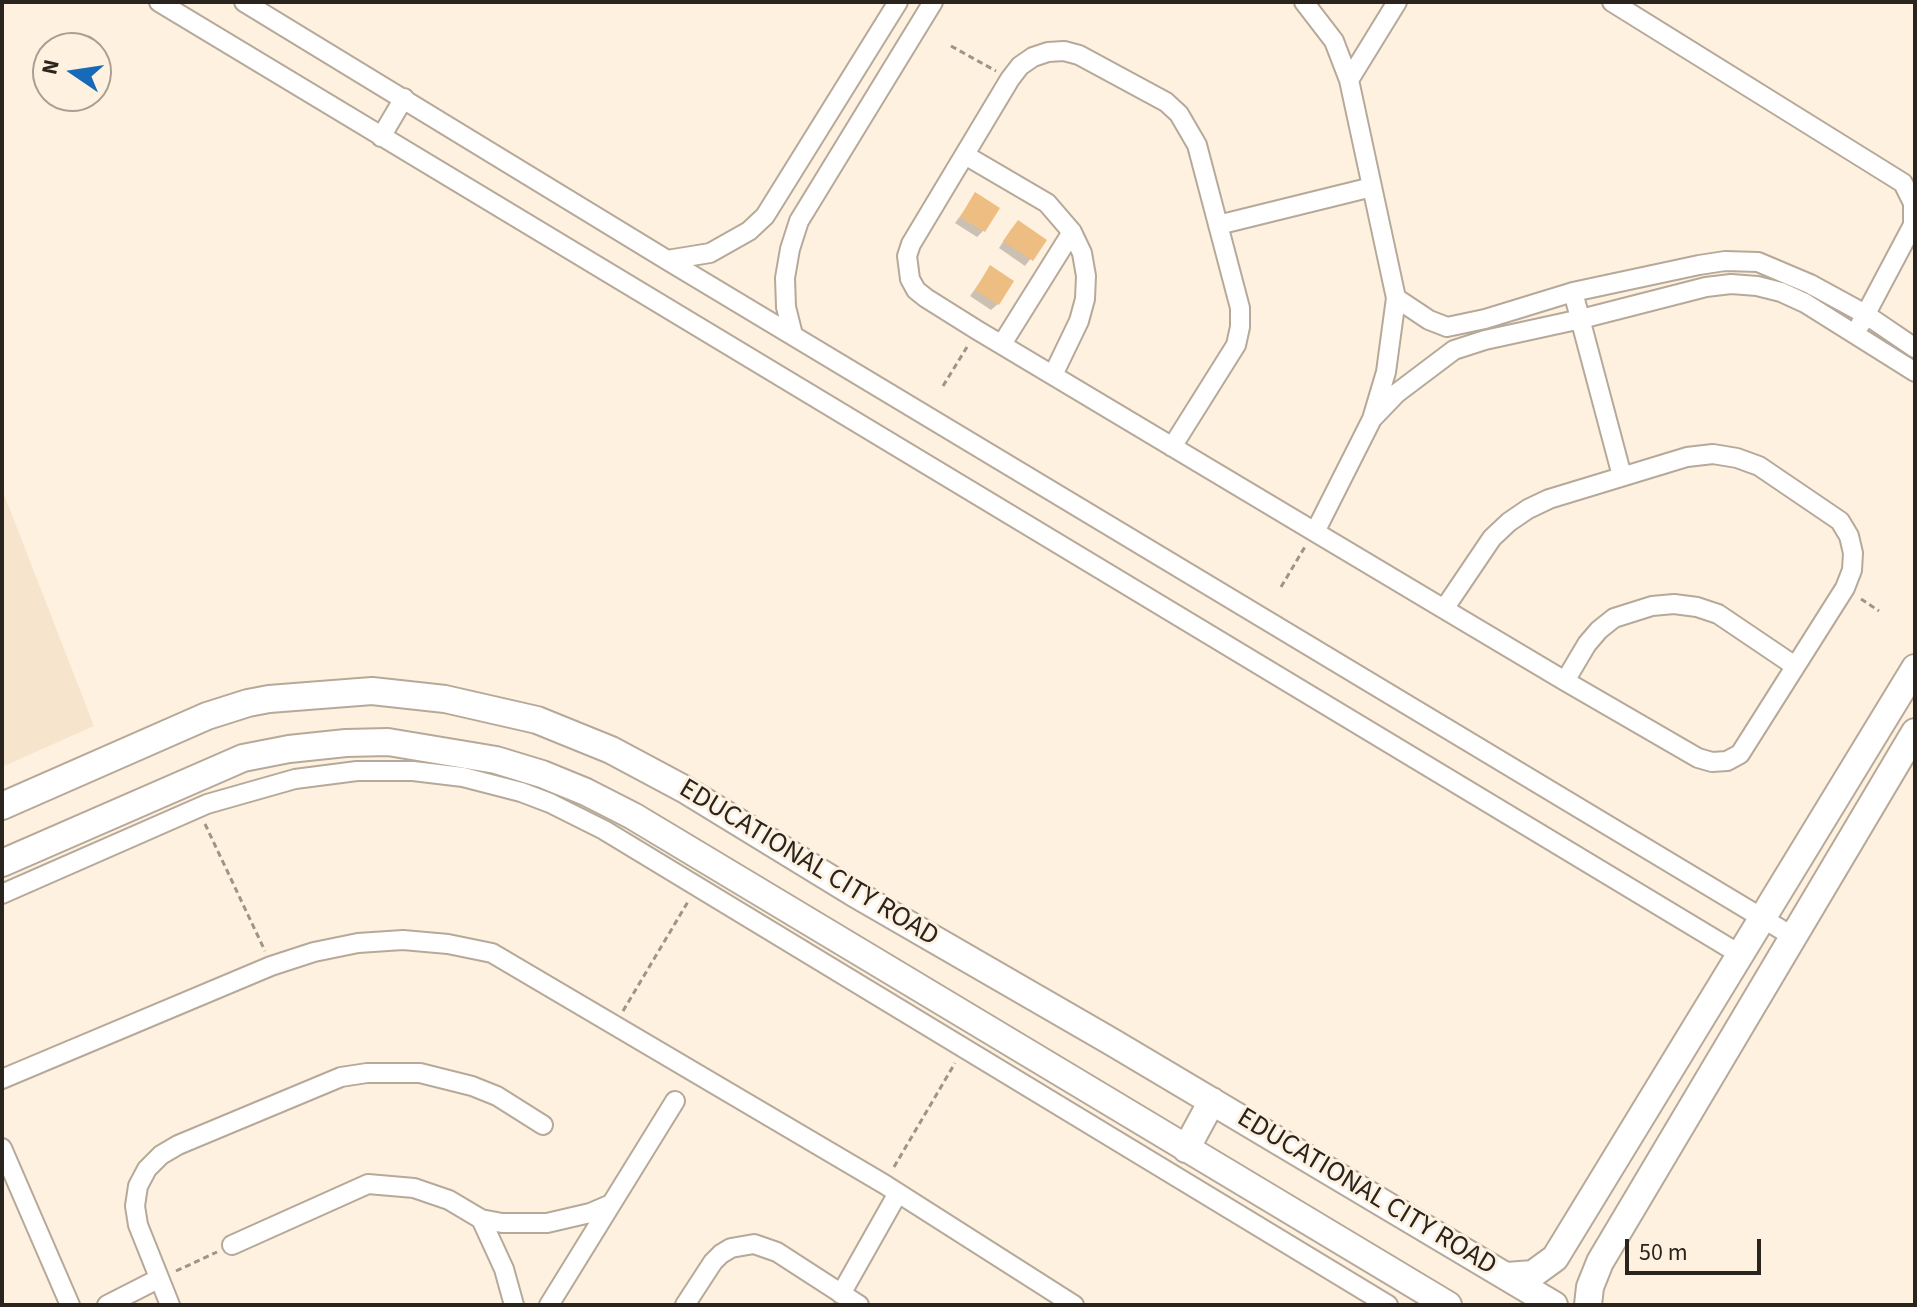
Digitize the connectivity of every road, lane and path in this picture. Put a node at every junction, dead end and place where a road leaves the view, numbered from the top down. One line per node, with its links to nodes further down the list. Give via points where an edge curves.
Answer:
1 (159, 2): 12 (street)
2 (244, 2): 11 (street)
3 (898, 2): 17 (street, via 765,216 731,244)
4 (933, 2): 23 (street, via 799,221 785,278)
5 (1304, 2): 10 (street, via 1334,41)
6 (1397, 2): 10 (street)
7 (1612, 2): 20 (street, via 1903,183 1913,203 1913,225)
8 (951, 46): 9 (path)
9 (1010, 79): 13 (street); 15 (street, via 1033,57 1064,51 1166,102 1197,145)
10 (1349, 80): 14 (street)
11 (404, 98): 12 (street); 17 (street)
12 (381, 137): 49 (street)
13 (965, 155): 16 (street, via 1047,203); 22 (street, via 911,244 907,268 916,290)
14 (1372, 187): 15 (street); 19 (street)
15 (1218, 225): 31 (street, via 1240,308 1240,327 1236,345)
16 (1072, 232): 25 (street); 28 (street, via 1082,253 1085,299)
17 (667, 260): 23 (street)
18 (1573, 292): 19 (street, via 1447,327); 20 (street, via 1699,265 1758,262); 21 (street)
19 (1396, 298): 30 (street, via 1389,360)
20 (1865, 314): 24 (street); 26 (street)
21 (1581, 319): 24 (street, via 1731,284 1781,292); 30 (street, via 1454,350); 32 (street)
22 (977, 330): 25 (street); 29 (path)
23 (793, 335): 47 (street)
24 (1855, 335): 27 (street)
25 (1002, 344): 28 (street)
26 (1915, 348)
27 (1915, 372)
28 (1053, 375): 31 (street)
29 (943, 386)
30 (1372, 419): 33 (street)
31 (1172, 447): 33 (street)
32 (1622, 476): 35 (street, via 1713,454 1759,466 1840,521 1853,553); 36 (street, via 1549,499 1509,522 1477,557)
33 (1315, 532): 34 (path); 36 (street)
34 (1281, 587)
35 (1845, 588): 37 (path); 38 (street)
36 (1444, 609): 40 (street)
37 (1879, 611)
38 (1795, 666): 40 (street, via 1718,614 1674,604 1614,618 1587,644); 40 (street, via 1740,754 1712,762)
39 (1915, 668): 47 (street)
40 (1565, 681)
41 (1915, 732): 48 (street)
42 (2, 806): 55 (street, EDUCATIONAL CITY ROAD, via 248,703 372,691 498,709 611,750 684,789)
43 (198, 808): 45 (street, via 265,786 326,774 388,770 463,777 578,815); 46 (street); 50 (path)
44 (2, 863): 58 (street, EDUCATIONAL CITY ROAD, via 243,758 388,742 496,760 542,774 633,816)
45 (698, 886): 51 (path); 52 (street)
46 (2, 894)
47 (1763, 918): 48 (street); 49 (street)
48 (1792, 936): 77 (street, via 1600,1262)
49 (1741, 955): 63 (street, via 1555,1258 1533,1274)
50 (271, 966): 51 (street, via 358,943 448,944 492,953); 53 (street)
51 (615, 1024): 59 (street)
52 (964, 1048): 59 (path); 74 (street)
53 (2, 1079)
54 (675, 1101): 60 (street)
55 (1212, 1101): 58 (street); 63 (street, EDUCATIONAL CITY ROAD)
56 (543, 1125): 64 (street, via 497,1096 447,1078 394,1071 341,1077 178,1145 147,1169 135,1206)
57 (2, 1148): 66 (street)
58 (1186, 1149): 75 (street, EDUCATIONAL CITY ROAD)
59 (891, 1189): 65 (street); 73 (street)
60 (611, 1204): 61 (street, via 547,1223); 70 (street)
61 (481, 1219): 62 (street, via 432,1193 368,1184); 69 (street)
62 (232, 1245): 64 (path)
63 (1507, 1276): 76 (street, EDUCATIONAL CITY ROAD)
64 (158, 1279): 67 (street); 68 (street)
65 (841, 1294): 71 (street, via 777,1252 754,1244 731,1248 713,1262); 72 (street)
66 (70, 1305)
67 (107, 1305)
68 (170, 1305)
69 (514, 1305)
70 (549, 1305)
71 (685, 1305)
72 (859, 1305)
73 (1074, 1305)
74 (1388, 1305)
75 (1448, 1305)
76 (1554, 1305)
77 (1588, 1305)

